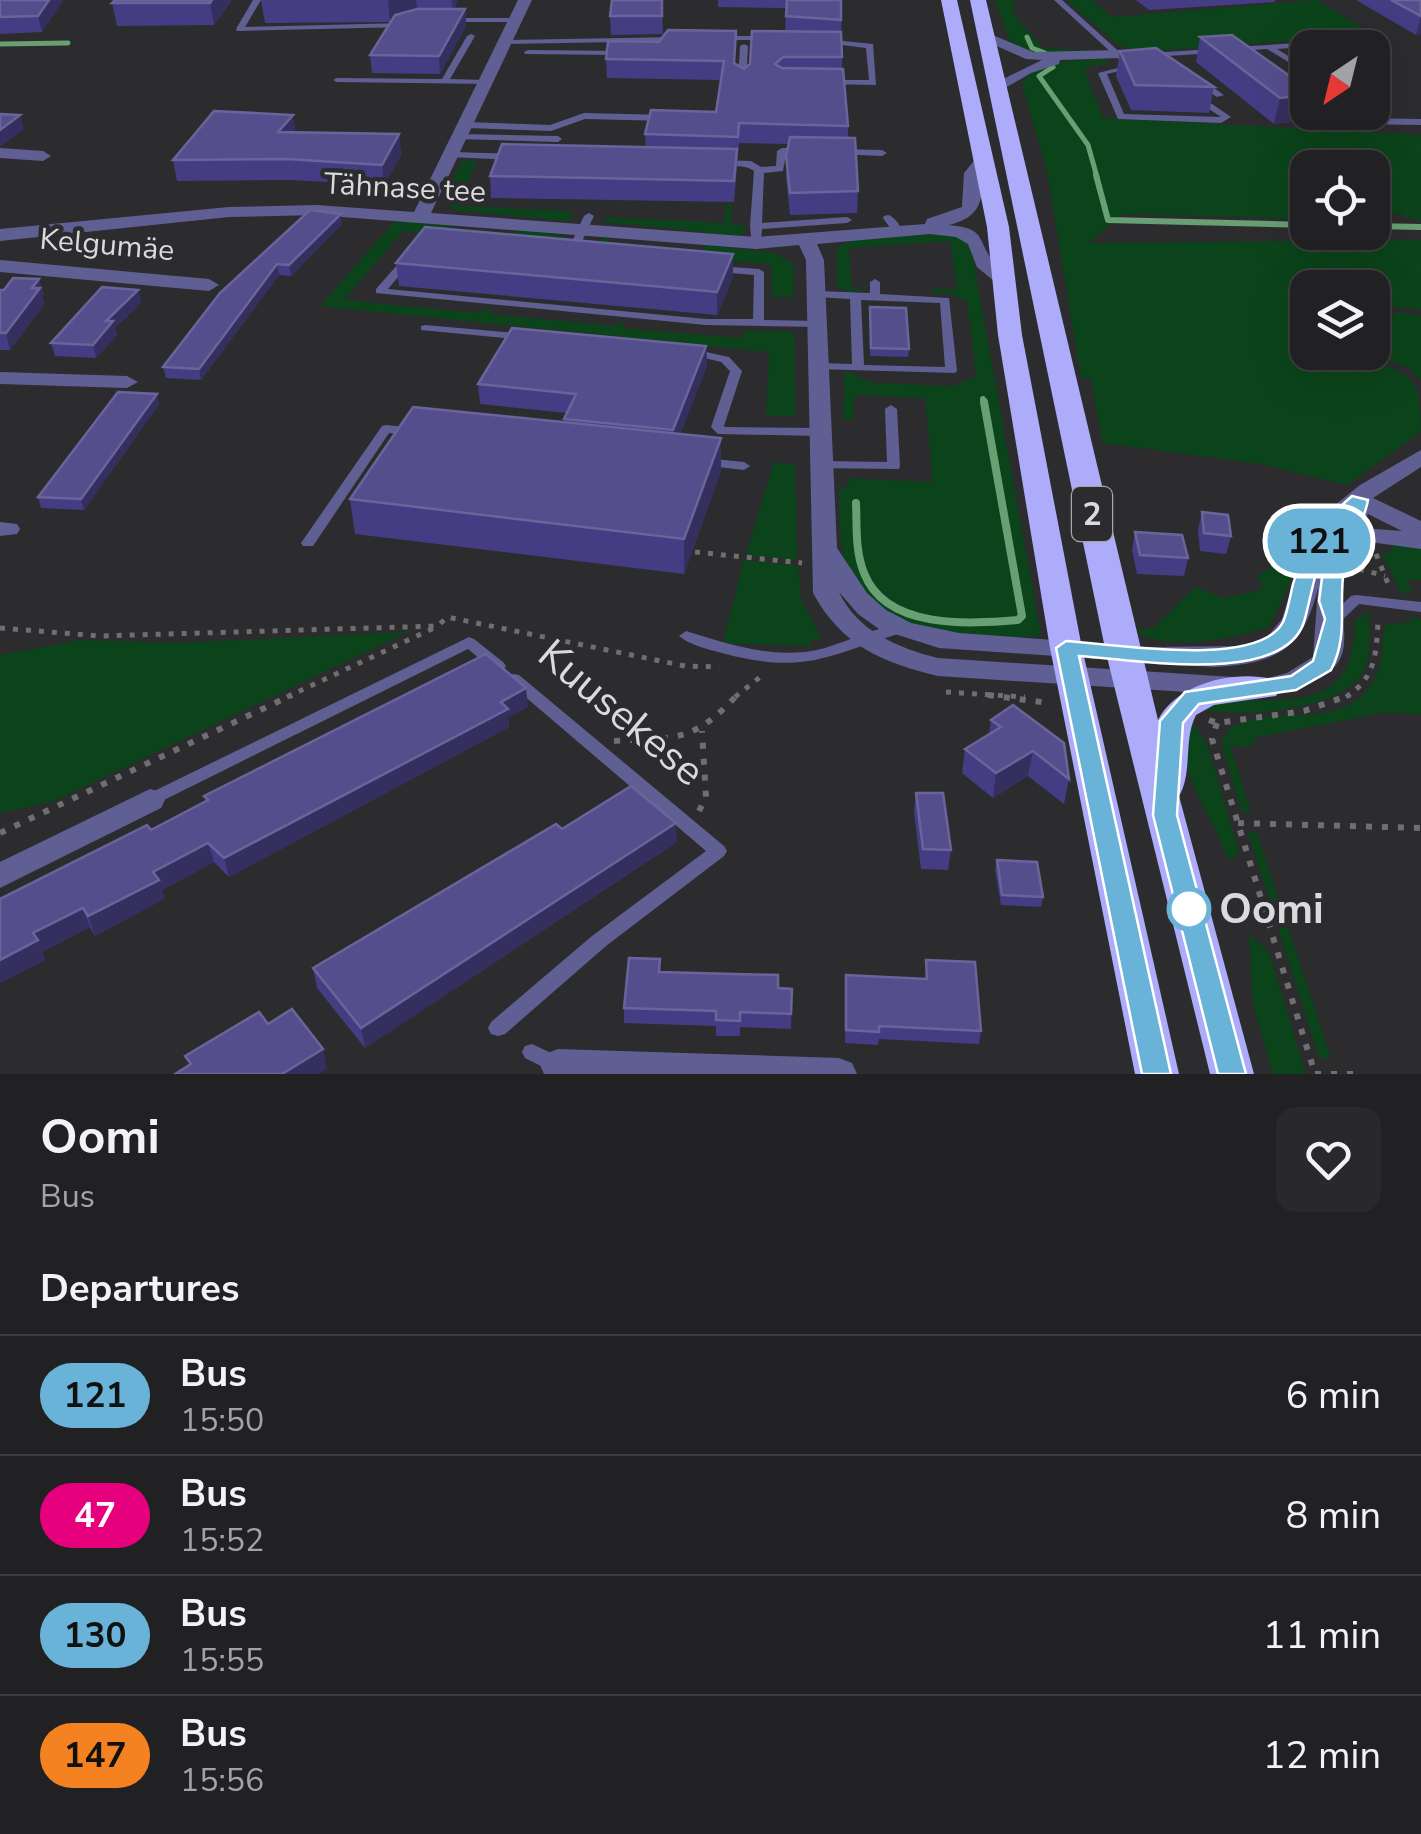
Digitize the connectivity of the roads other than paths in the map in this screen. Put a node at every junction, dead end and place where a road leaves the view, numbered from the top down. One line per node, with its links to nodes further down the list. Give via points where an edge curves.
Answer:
1 (257, 0): 8 (lane, via 240,29)
2 (524, 0): 6 (street)
3 (948, 0): 52 (highway, 2)
4 (978, 0): 10 (highway, 2)
5 (1058, 0): 26 (lane)
6 (516, 20): 7 (lane); 17 (street)
7 (433, 21)
8 (418, 22)
9 (471, 36): 35 (lane)
10 (988, 37): 28 (street, via 1022,54); 39 (highway, 2)
11 (703, 38): 18 (lane)
12 (662, 39): 13 (lane); 16 (lane); 25 (lane)
13 (689, 39)
14 (779, 39): 18 (lane)
15 (809, 40): 38 (lane, via 870,46 873,83)
16 (576, 41): 17 (lane); 23 (lane)
17 (506, 42): 36 (street)
18 (744, 42): 20 (lane); 37 (lane)
19 (1290, 45): 21 (lane)
20 (716, 46)
21 (1269, 46): 27 (lane); 29 (lane)
22 (528, 52): 23 (lane)
23 (573, 53): 24 (lane)
24 (642, 54)
25 (659, 54)
26 (1119, 54): 27 (lane); 28 (street); 31 (lane)
27 (1160, 55): 30 (lane)
28 (1062, 58): 39 (street)
29 (1290, 60)
30 (1175, 65)
31 (1132, 67): 32 (lane); 40 (lane, via 1102,72 1121,117 1227,117)
32 (1154, 67)
33 (1190, 75): 41 (lane)
34 (337, 80): 35 (lane)
35 (444, 82): 36 (lane)
36 (486, 82): 45 (street)
37 (742, 82)
38 (818, 82)
39 (1000, 86): 103 (highway, 2)
40 (1184, 87)
41 (1220, 96)
42 (684, 118): 45 (lane, via 584,116 551,128)
43 (1390, 122): 44 (lane)
44 (1421, 122)
45 (464, 131): 46 (lane); 49 (street)
46 (558, 139)
47 (0, 153): 50 (street)
48 (882, 153): 54 (lane, via 782,151 780,169)
49 (452, 155): 51 (lane); 55 (street)
50 (42, 156)
51 (537, 158)
52 (983, 160): 58 (street, via 972,172 976,200 967,213); 69 (highway, 2)
53 (712, 163): 54 (lane)
54 (758, 170): 59 (lane)
55 (421, 214): 57 (street, Tähnase tee); 60 (street, Tähnase tee, via 229,212)
56 (848, 220): 59 (lane)
57 (586, 222): 59 (street, Tähnase tee); 65 (lane)
58 (892, 224): 61 (street, Tähnase tee); 69 (street, via 970,236 984,263)
59 (756, 234): 61 (street, Tähnase tee)
60 (8, 235): 63 (street, Kelgumäe)
61 (806, 240): 72 (street, via 814,249)
62 (422, 242): 75 (lane, via 380,292)
63 (0, 255)
64 (551, 255): 65 (lane)
65 (569, 256): 66 (lane)
66 (588, 258)
67 (0, 266): 71 (street, Kelgumäe)
68 (702, 268): 75 (lane, via 759,272)
69 (1002, 278): 102 (highway, 2)
70 (875, 282): 74 (lane)
71 (209, 285)
72 (816, 294): 73 (lane); 76 (street)
73 (855, 296): 74 (lane); 81 (lane)
74 (875, 297): 81 (lane, via 945,300 950,371)
75 (758, 323): 76 (lane)
76 (818, 324): 80 (street)
77 (425, 328): 78 (lane)
78 (540, 339)
79 (674, 351): 85 (lane, via 712,354 733,364 717,426 722,431)
80 (820, 367): 81 (lane); 85 (street)
81 (858, 367)
82 (0, 378): 83 (street)
83 (127, 382)
84 (891, 409): 89 (lane, via 894,466)
85 (820, 432): 89 (street)
86 (426, 433): 94 (lane, via 386,429)
87 (1421, 457): 91 (street)
88 (684, 460): 90 (lane)
89 (822, 465): 95 (street)
90 (744, 466)
91 (1359, 500): 92 (street); 96 (street); 103 (street, via 1326,528 1292,627 1278,643 1235,657)
92 (1421, 531)
93 (1421, 541): 96 (street, via 1366,534)
94 (308, 542)
95 (816, 556): 99 (street, via 876,616); 101 (street, via 836,616)
96 (1342, 556): 98 (street, via 1330,601)
97 (1421, 606): 98 (lane, via 1356,600)
98 (1335, 619): 104 (street, via 1323,665 1296,682)
99 (902, 629): 101 (lane); 102 (street)
100 (686, 636): 101 (lane, via 739,656 780,659)
101 (861, 638): 102 (street, via 928,666)
102 (1069, 663): 103 (street); 111 (highway, 2)
103 (1127, 667): 104 (street); 106 (highway, 2)
104 (1264, 688): 106 (highway, via 1213,692 1182,707 1172,721)
105 (150, 800): 107 (street, Kuusekese); 108 (lane, Kuusekese, via 470,642 718,851)
106 (1165, 815): 112 (highway, 2)
107 (0, 876)
108 (498, 1028)
109 (545, 1058): 110 (street)
110 (839, 1074)
111 (1157, 1074)
112 (1232, 1074)

